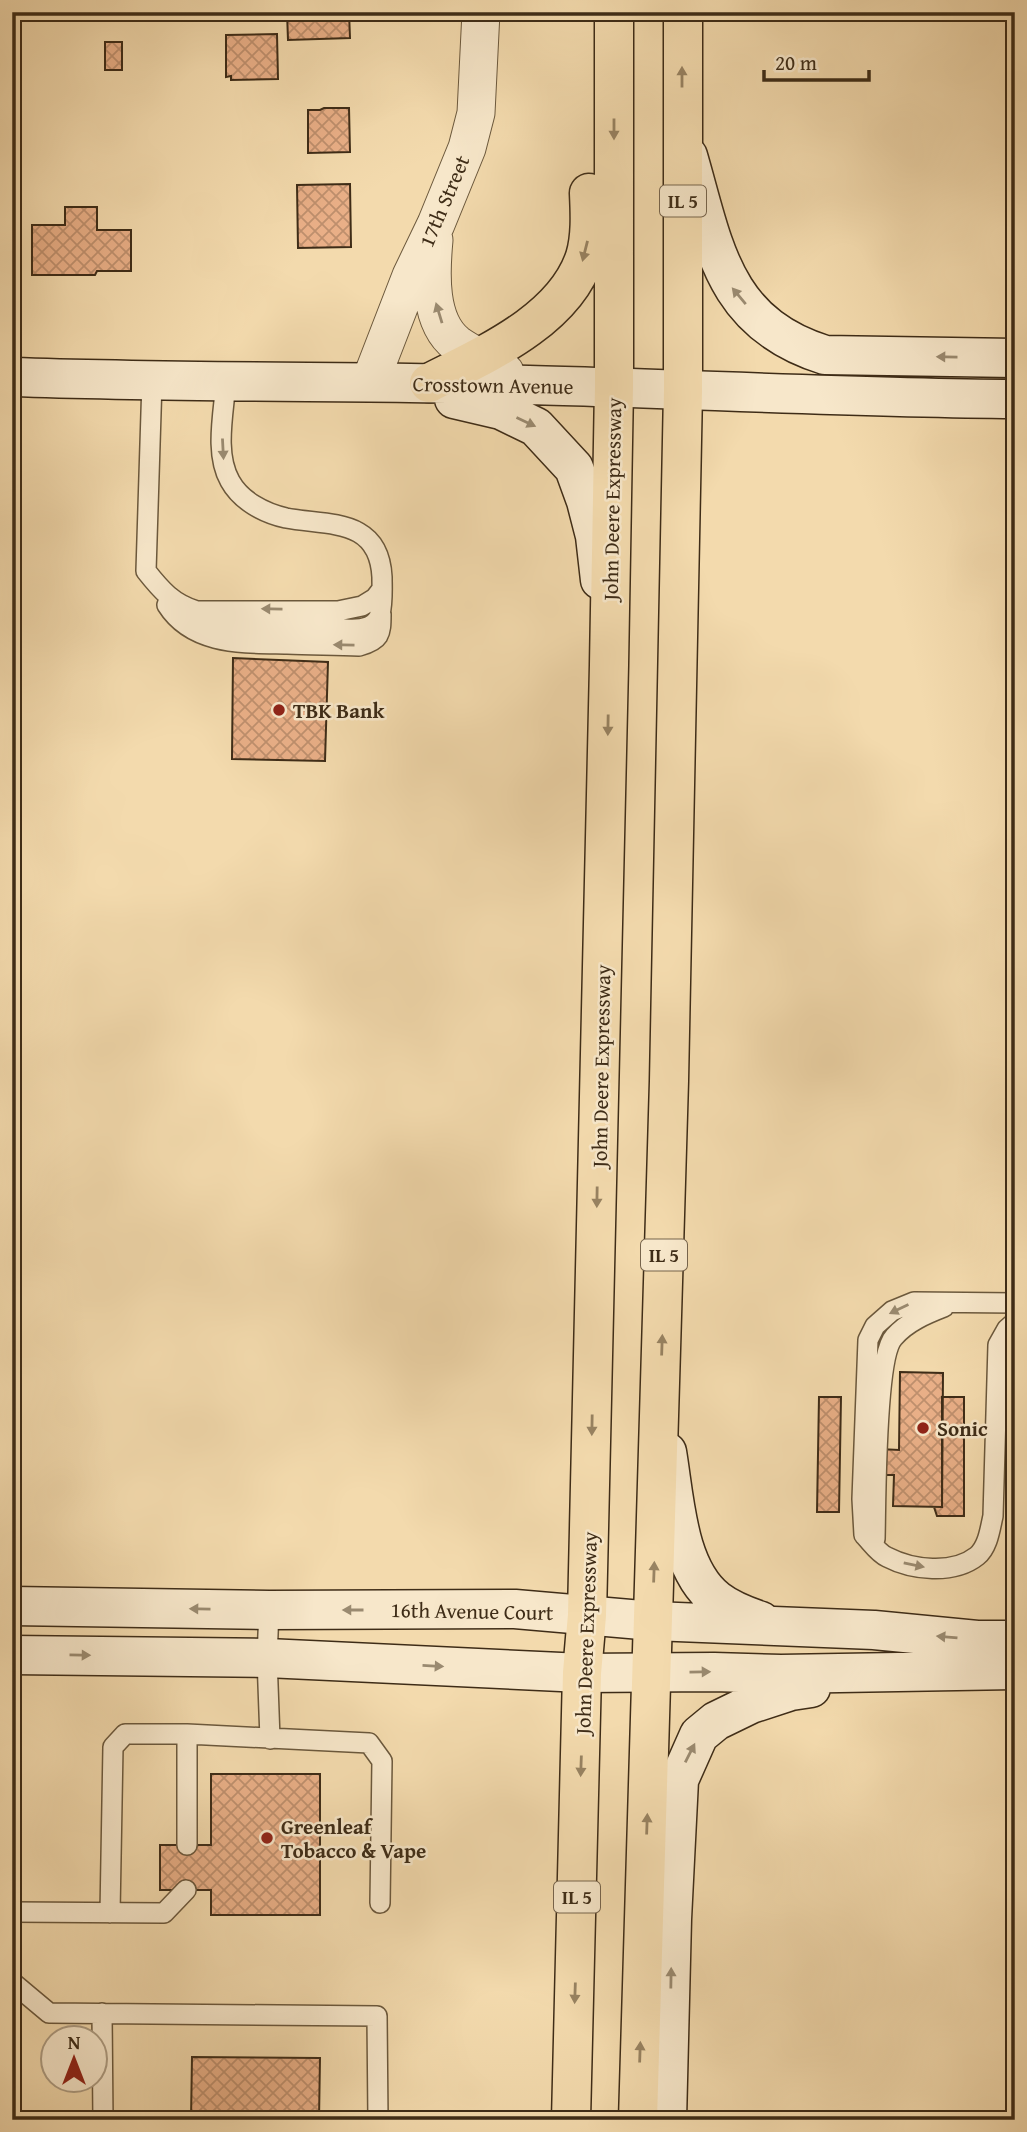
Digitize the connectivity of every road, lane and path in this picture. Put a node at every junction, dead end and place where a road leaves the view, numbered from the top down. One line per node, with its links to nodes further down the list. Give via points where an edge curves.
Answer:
1 (481, 12): 6 (street, 17th Street, via 476,113)
2 (588, 12): 7 (highway, one-way to 7, via 590,229 585,256 576,279 542,316)
3 (614, 12): 15 (highway, John Deere Expressway / IL 5, one-way to 15)
4 (683, 12): 5 (highway, IL 5, one-way to 4)
5 (682, 136): 8 (street, one-way to 5, via 824,355 780,335 735,293 722,267); 16 (highway, IL 5)
6 (436, 224): 7 (street, one-way to 6, via 446,334 438,314 431,267); 12 (street, 17th Street, via 411,276)
7 (481, 357): 13 (highway); 14 (street)
8 (1015, 358)
9 (12, 377): 10 (street, Crosstown Avenue)
10 (152, 381): 11 (street, Crosstown Avenue); 18 (lane, via 146,571)
11 (226, 381): 12 (street, Crosstown Avenue); 19 (lane, one-way to 19, via 222,449 230,482 261,509 356,531 374,547 381,564)
12 (380, 382): 13 (street, Crosstown Avenue); 20 (street, one-way to 20, via 501,410 536,426 574,468 594,536)
13 (429, 383): 14 (street, Crosstown Avenue)
14 (527, 385): 15 (street, Crosstown Avenue)
15 (614, 387): 16 (street, Crosstown Avenue); 20 (highway, John Deere Expressway / IL 5)
16 (682, 391): 17 (street, Crosstown Avenue); 23 (highway, IL 5, one-way to 16)
17 (1015, 399)
18 (159, 586): 19 (lane, one-way to 18, via 338,611 197,611 168,597); 19 (lane, one-way to 18, via 379,635 373,642 359,646 236,643 199,633 182,621 169,608)
19 (382, 597)
20 (609, 665): 26 (highway, John Deere Expressway / IL 5, one-way to 26)
21 (1015, 1303): 22 (lane, one-way to 22, via 914,1302 892,1311 875,1326 869,1340 862,1499 864,1535 885,1557 914,1566 961,1564 978,1555 989,1536 998,1345)
22 (1015, 1322)
23 (660, 1407): 27 (highway, IL 5, one-way to 23); 28 (street, via 687,1562 716,1600)
24 (12, 1606): 25 (street, 16th Avenue Court, one-way to 24)
25 (269, 1610): 26 (street, 16th Avenue Court, one-way to 25, via 515,1609); 31 (lane)
26 (587, 1615): 27 (street, 16th Avenue Court); 34 (highway, John Deere Expressway / IL 5)
27 (653, 1621): 28 (street, 16th Avenue Court); 35 (highway, IL 5)
28 (783, 1627): 29 (street, 16th Avenue Court, one-way to 28)
29 (1015, 1640)
30 (12, 1655): 31 (street, one-way to 31)
31 (267, 1658): 34 (street, one-way to 34); 37 (lane)
32 (1015, 1670): 33 (street)
33 (911, 1671): 35 (street, one-way to 33); 49 (street, one-way to 33, via 679,1780 699,1735 751,1704 791,1691)
34 (582, 1673): 35 (street); 47 (highway, John Deere Expressway / IL 5, one-way to 47)
35 (652, 1673): 48 (highway, IL 5, one-way to 35)
36 (187, 1734): 37 (lane); 38 (lane); 42 (lane, via 125,1734 113,1747)
37 (270, 1739): 40 (lane, via 369,1743 382,1761)
38 (187, 1845)
39 (186, 1890): 42 (lane, via 164,1913)
40 (380, 1903)
41 (12, 1912): 42 (lane)
42 (110, 1913)
43 (12, 1982): 44 (lane, via 49,2013)
44 (102, 2013): 45 (lane); 46 (lane, via 377,2016)
45 (103, 2120)
46 (378, 2120)
47 (571, 2120)
48 (638, 2120)
49 (667, 2120)

